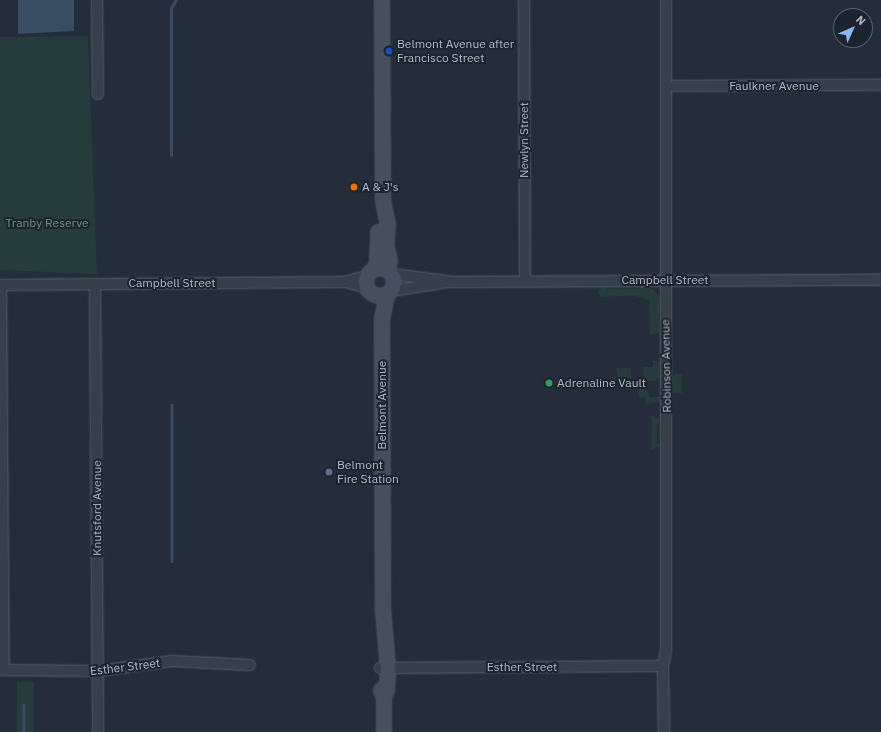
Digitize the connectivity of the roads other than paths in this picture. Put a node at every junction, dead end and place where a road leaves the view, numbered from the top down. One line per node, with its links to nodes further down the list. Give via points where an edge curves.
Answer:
1 (97, 0): 7 (street)
2 (382, 0): 11 (main road, Belmont Avenue, via 383,202 378,214)
3 (524, 0): 10 (street, Newlyn Street)
4 (666, 0): 6 (street, Robinson Avenue)
5 (881, 85): 6 (street, Faulkner Avenue)
6 (667, 86): 8 (street, Robinson Avenue)
7 (98, 94)
8 (665, 280): 9 (street, Campbell Street); 10 (street, Campbell Street); 17 (street, Robinson Avenue, via 666,642)
9 (881, 280)
10 (525, 281): 12 (street, Campbell Street)
11 (380, 282): 12 (street, Campbell Street); 12 (street, Campbell Street); 13 (street, Campbell Street); 18 (main road, Belmont Avenue)
12 (449, 282)
13 (95, 284): 14 (street, Campbell Street); 20 (street, Knutsford Avenue)
14 (1, 285): 15 (street)
15 (1, 462): 19 (street)
16 (250, 665): 20 (street, Esther Street, via 172,661)
17 (663, 666): 18 (street, Esther Street); 23 (street, Robinson Avenue)
18 (384, 668): 22 (main road, Belmont Avenue, via 387,689 384,698)
19 (2, 670): 20 (street, Esther Street)
20 (98, 671): 21 (street, Knutsford Avenue)
21 (98, 732)
22 (384, 732)
23 (664, 732)

